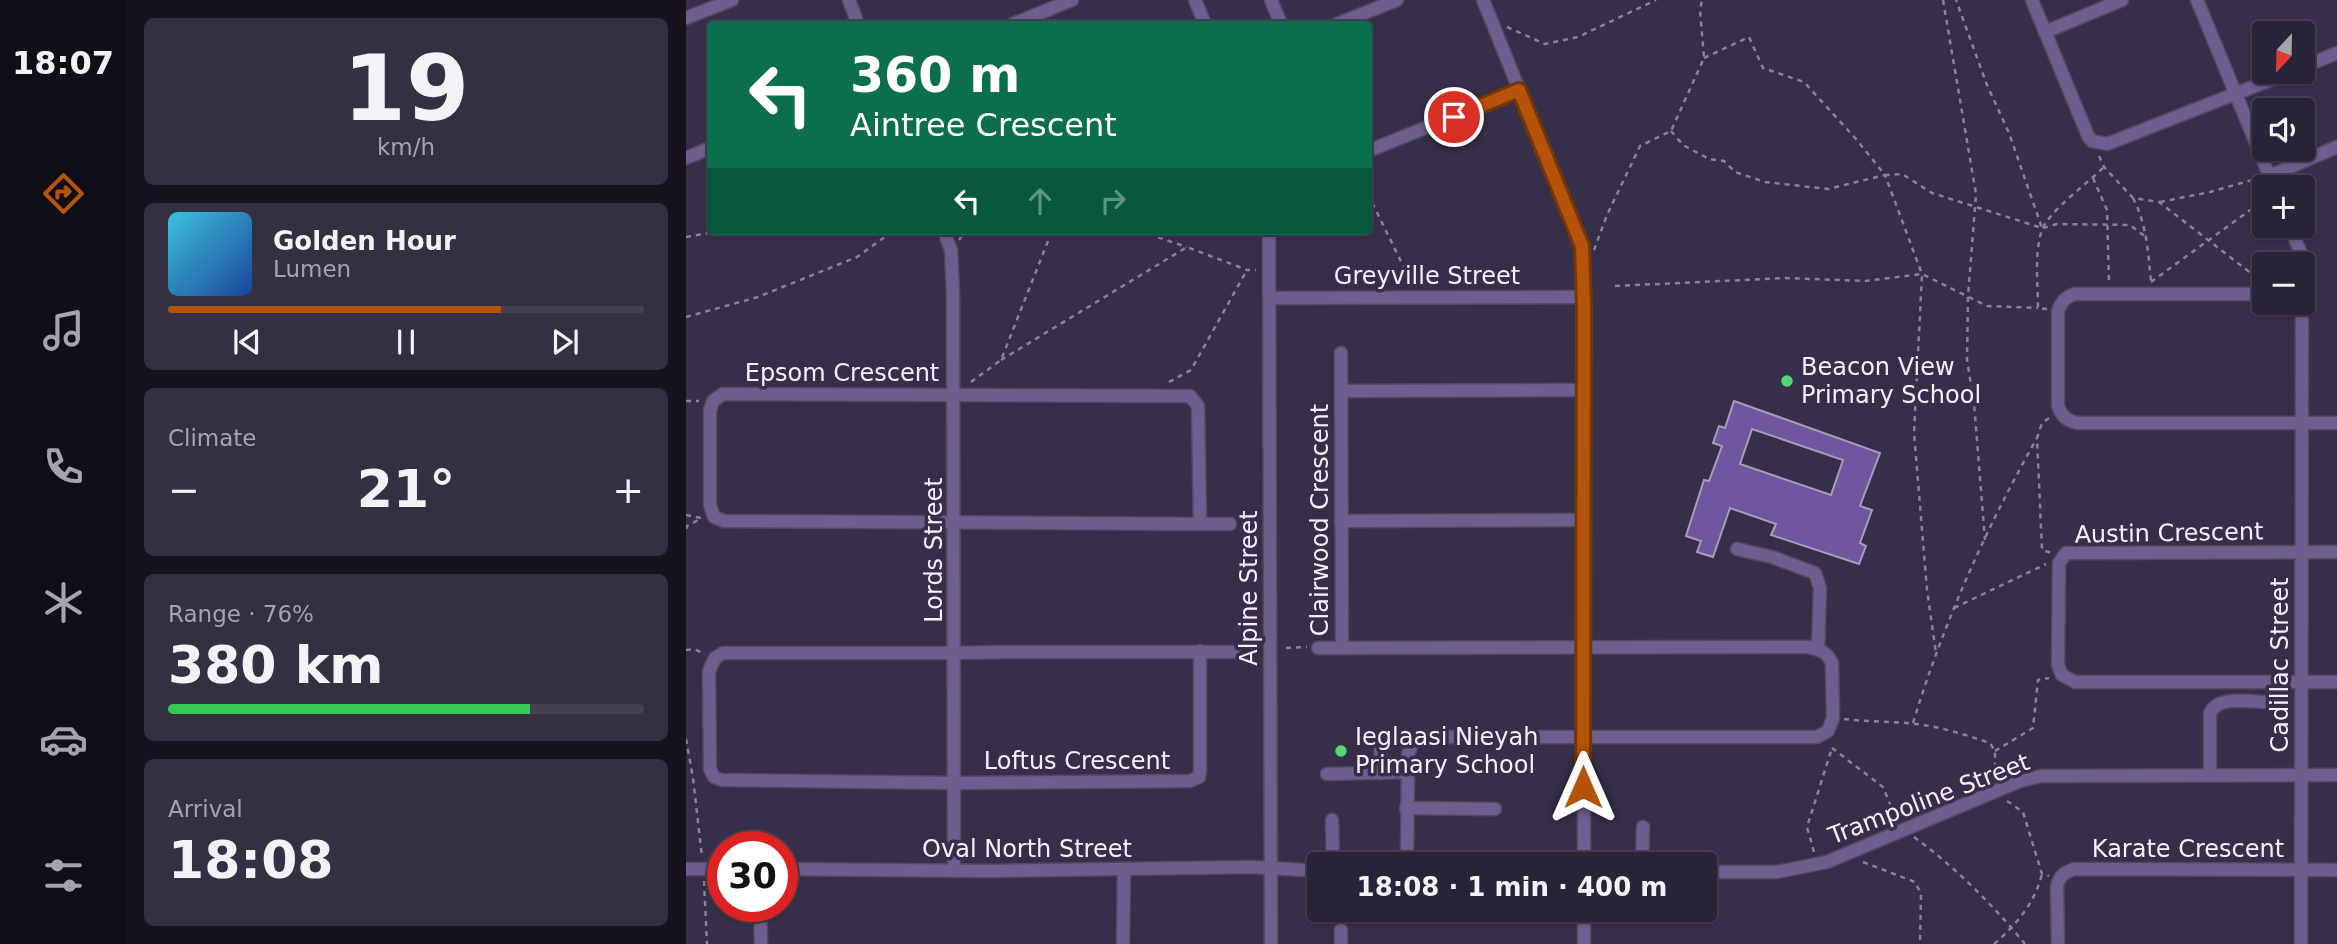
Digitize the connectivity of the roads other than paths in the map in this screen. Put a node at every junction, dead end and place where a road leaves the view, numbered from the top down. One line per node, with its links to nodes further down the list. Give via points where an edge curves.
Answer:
1 (732, 0): 11 (street)
2 (849, 0): 12 (street)
3 (1072, 0): 13 (street)
4 (1195, 0): 14 (street)
5 (1271, 0): 15 (street)
6 (1397, 0): 16 (street)
7 (1483, 0): 21 (street)
8 (2032, 0): 17 (street)
9 (2122, 0): 17 (street)
10 (2197, 0): 22 (street)
11 (686, 18)
12 (857, 21)
13 (1020, 21)
14 (1204, 21)
15 (1280, 21)
16 (1344, 21)
17 (2045, 32): 22 (street, via 2092,141 2106,144)
18 (2337, 53): 19 (street)
19 (2315, 62)
20 (2261, 84): 22 (street)
21 (1519, 90): 25 (street); 32 (street, via 1582,246)
22 (2236, 94): 27 (street)
23 (2337, 147): 28 (street)
24 (707, 149): 26 (street)
25 (1372, 149)
26 (686, 158)
27 (2268, 175)
28 (2284, 175)
29 (945, 235): 38 (street, Lords Street, via 953,263)
30 (1269, 235): 33 (street, Alpine Street)
31 (2252, 294): 39 (street, via 2069,296 2058,311 2060,412 2077,423)
32 (1584, 297): 33 (street, Greyville Street); 36 (street)
33 (1270, 298): 80 (street, Alpine Street)
34 (2302, 315): 39 (street, Cadillac Street)
35 (1341, 353): 37 (street, Clairwood Crescent)
36 (1583, 390): 37 (street, Clairwood Crescent); 41 (street)
37 (1341, 391): 42 (street, Clairwood Crescent)
38 (955, 394): 43 (street, Lords Street); 43 (street, Epsom Crescent, via 723,394 709,410 710,505 714,517 724,522); 44 (street, via 1190,396 1198,406)
39 (2302, 423): 40 (street); 47 (street, Cadillac Street)
40 (2337, 423)
41 (1583, 520): 42 (street); 51 (street)
42 (1341, 521): 50 (street, Clairwood Crescent)
43 (955, 523): 44 (street); 55 (street, Lords Street)
44 (1200, 524): 45 (street)
45 (1230, 524)
46 (1737, 549): 52 (street, via 1815,573 1820,588)
47 (2301, 552): 48 (street, Austin Crescent); 56 (street, Cadillac Street); 56 (street, Austin Crescent, via 2071,551 2059,563 2058,665 2062,675 2075,681)
48 (2337, 552)
49 (1316, 648): 50 (street, Clairwood Crescent)
50 (1342, 648): 51 (street, Clairwood Crescent)
51 (1583, 649): 52 (street, Clairwood Crescent); 59 (street)
52 (1818, 649): 59 (street, via 1829,655 1832,663 1833,718 1828,731 1817,737)
53 (1200, 652): 54 (street); 55 (street); 67 (street, Loftus Crescent, via 1200,771 1195,780)
54 (1233, 652)
55 (955, 653): 67 (street, Lords Street); 67 (street, via 730,652 715,658 709,671 710,769 714,777)
56 (2301, 682): 57 (street); 65 (street, Cadillac Street)
57 (2337, 682)
58 (2268, 702): 64 (street, via 2222,702 2212,708)
59 (1583, 736): 61 (street, via 1421,737 1412,744); 74 (street)
60 (1381, 737): 62 (street)
61 (1408, 772): 62 (street); 68 (street)
62 (1380, 773): 63 (street)
63 (1327, 774)
64 (2210, 774): 65 (street, Trampoline Street); 85 (street, Trampoline Street, via 2041,776 1818,864 1777,872)
65 (2301, 775): 66 (street, Trampoline Street); 81 (street, Cadillac Street)
66 (2337, 775)
67 (955, 783): 83 (street, Lords Street)
68 (1406, 808): 69 (street); 73 (street)
69 (1495, 808)
70 (1332, 820): 72 (street)
71 (1643, 827): 75 (street)
72 (1333, 852)
73 (1407, 852)
74 (1584, 852)
75 (1642, 852)
76 (686, 869): 77 (street)
77 (707, 869)
78 (798, 869): 83 (street, Oval North Street)
79 (1124, 870): 80 (street, Oval North Street); 83 (street, Oval North Street); 89 (street)
80 (1271, 870): 84 (street); 90 (street, Alpine Street)
81 (2302, 870): 82 (street, Karate Crescent); 92 (street, Karate Crescent, via 2064,873 2057,886); 93 (street, Cadillac Street)
82 (2337, 870)
83 (954, 871)
84 (1307, 871)
85 (1717, 872)
86 (760, 922): 88 (street)
87 (1584, 922): 91 (street)
88 (761, 944)
89 (1124, 944)
90 (1270, 944)
91 (1584, 944)
92 (2057, 944)
93 (2301, 944)

